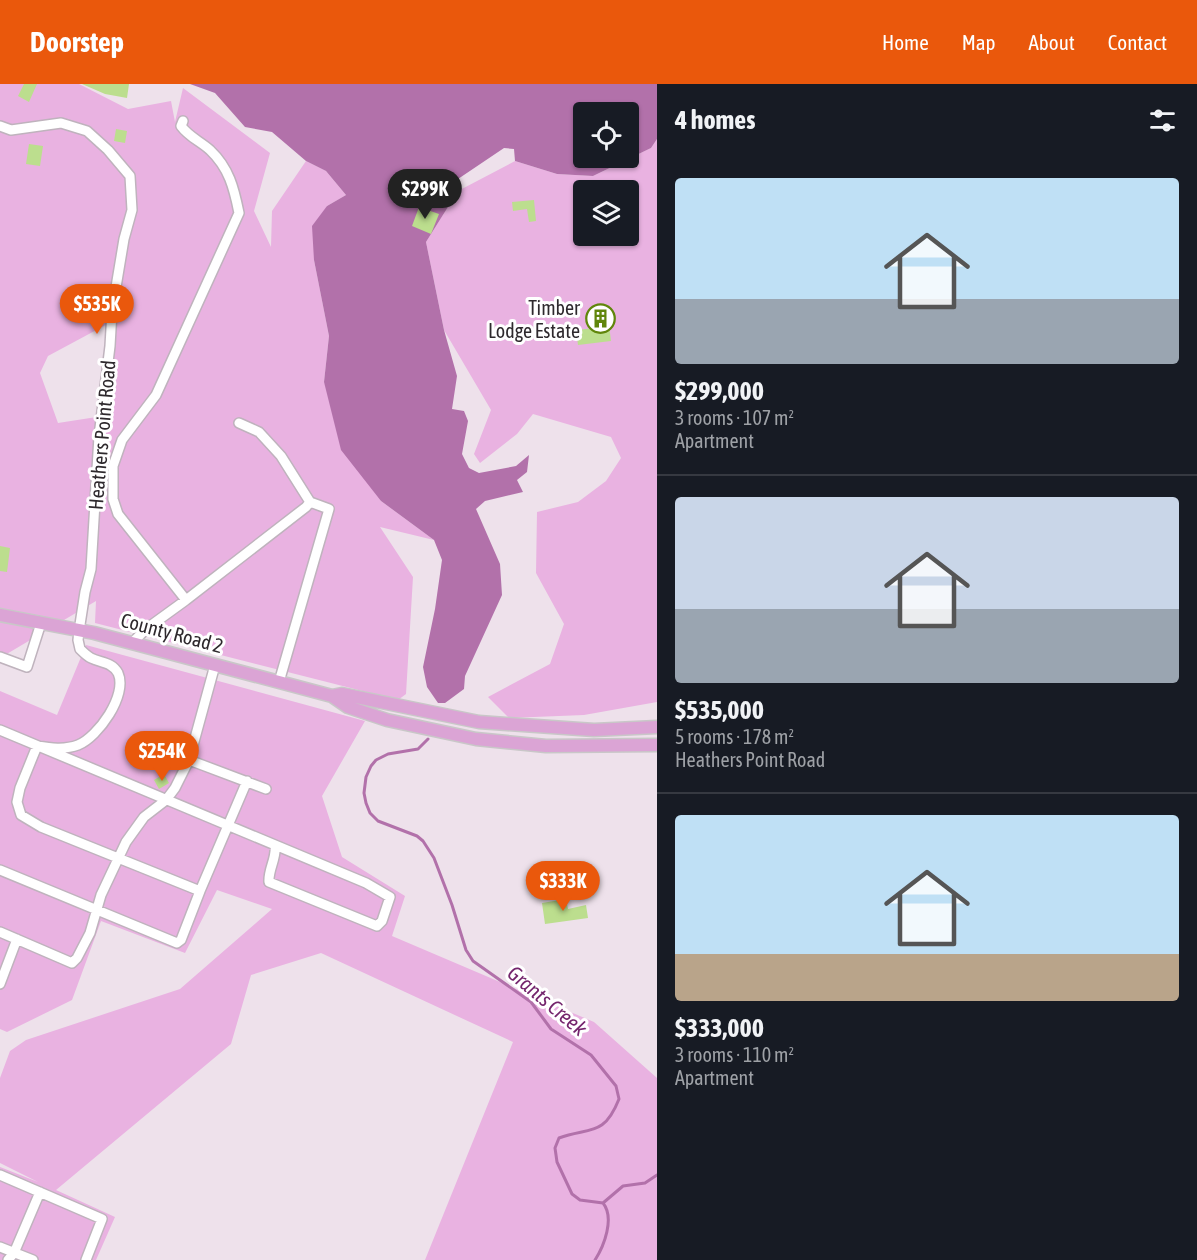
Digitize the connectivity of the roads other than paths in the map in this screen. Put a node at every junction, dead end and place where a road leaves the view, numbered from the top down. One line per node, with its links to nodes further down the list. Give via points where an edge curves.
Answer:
1 (183, 121): 5 (street, via 181,126 187,134 224,166 234,187 239,213 156,395 122,440 113,466 113,499 118,514)
2 (0, 126): 8 (street, Heathers Point Road, via 11,130 61,123 87,131 130,177 132,210 112,312 91,569)
3 (239, 423): 4 (street, via 259,432 281,456)
4 (310, 502): 5 (street); 12 (street, via 329,509)
5 (186, 600): 9 (street)
6 (0, 615): 7 (main road, County Road 2)
7 (41, 623): 8 (main road, County Road 2); 10 (street, via 27,667)
8 (79, 630): 9 (main road, County Road 2); 17 (street, via 80,649 113,666 119,676 119,695 93,736 78,745 55,749)
9 (132, 643): 11 (main road, County Road 2)
10 (0, 657)
11 (215, 665): 12 (main road, County Road 2); 18 (street)
12 (279, 682): 13 (main road, County Road 2)
13 (333, 696): 14 (main road, County Road 2, via 342,694 479,722 594,729); 16 (main road, County Road 2, via 348,707 387,720 476,739 546,746)
14 (657, 727)
15 (0, 730): 17 (street)
16 (657, 745)
17 (37, 746): 21 (street); 24 (street, via 18,795 21,815)
18 (189, 760): 19 (street); 21 (street)
19 (247, 781): 20 (street); 22 (street)
20 (266, 789)
21 (166, 800): 22 (street); 24 (street, via 144,817)
22 (228, 826): 23 (street); 26 (street)
23 (275, 845): 23 (street, via 390,897 382,921 377,926 269,882)
24 (118, 858): 26 (street); 27 (street)
25 (0, 870): 27 (street)
26 (200, 891): 27 (street, via 177,943)
27 (97, 911): 29 (street, via 90,933 72,963)
28 (0, 932): 29 (street)
29 (17, 939): 30 (street)
30 (0, 984)
31 (0, 1175): 32 (street)
32 (40, 1192): 34 (street); 36 (street, via 102,1219)
33 (0, 1247): 34 (street)
34 (11, 1256): 35 (street)
35 (33, 1260)
36 (86, 1260)

